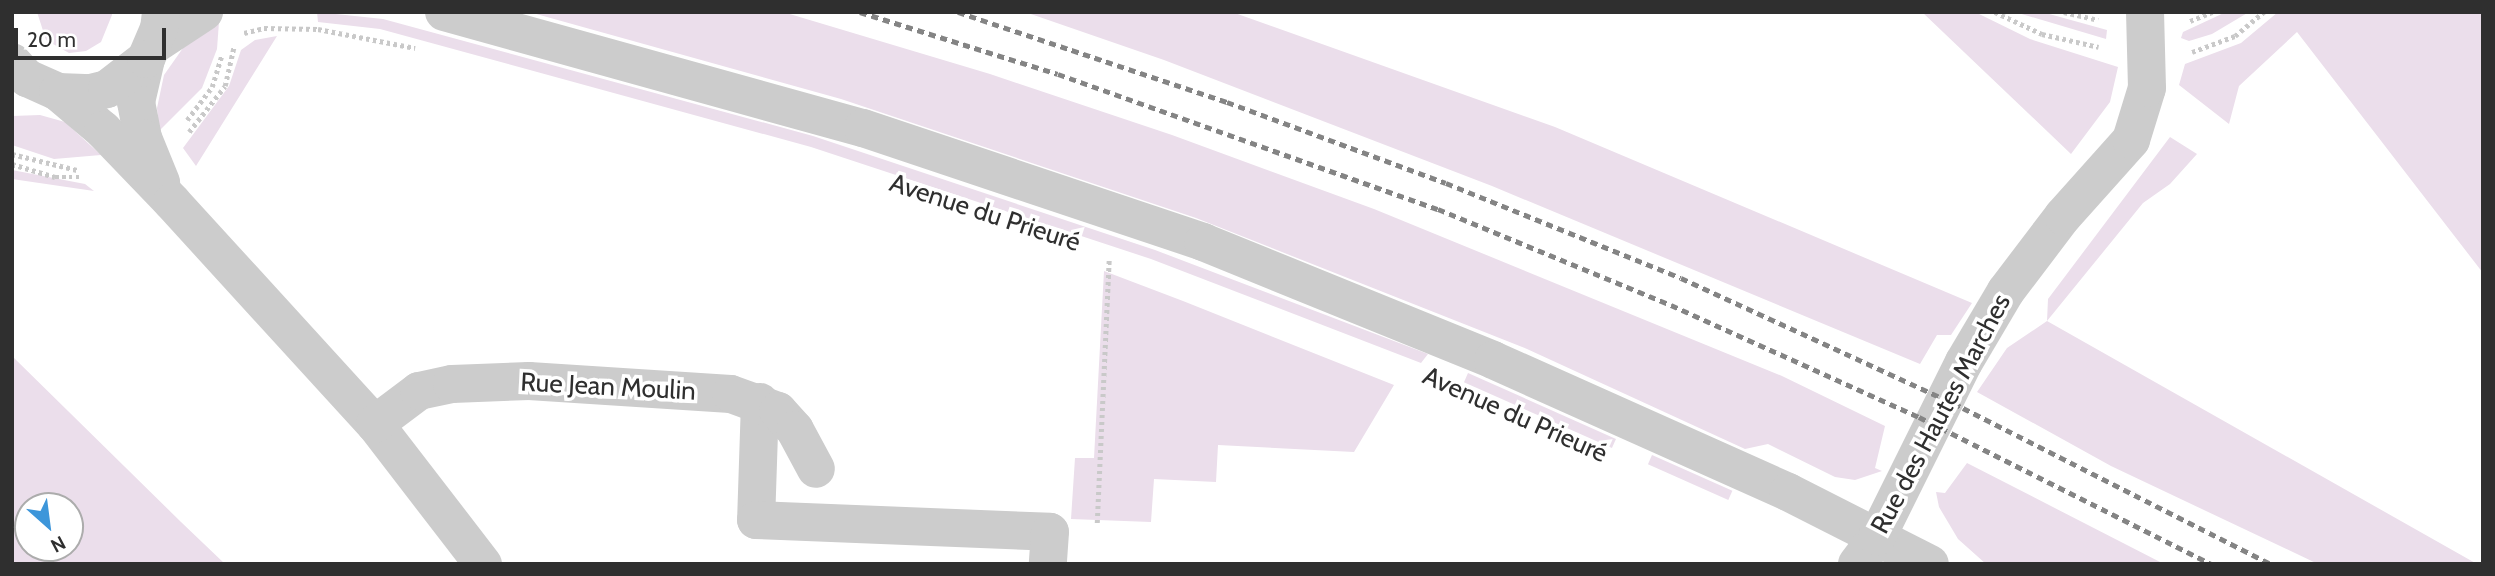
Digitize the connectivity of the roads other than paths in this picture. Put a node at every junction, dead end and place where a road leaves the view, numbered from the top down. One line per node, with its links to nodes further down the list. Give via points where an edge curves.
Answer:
1 (204, 12): 4 (street)
2 (444, 12): 12 (street, Avenue du Prieuré, via 863,128 1203,242 1493,360 1788,492)
3 (2145, 12): 12 (street, Rue des Hautes Marches, via 2145,102 2131,140 2006,291 1964,362)
4 (154, 39): 6 (street, via 107,89 91,93); 7 (street, via 136,102)
5 (12, 62): 6 (street)
6 (37, 91): 7 (street)
7 (139, 156): 9 (street, via 172,202)
8 (760, 401): 9 (street, Rue Jean Moulin, via 731,394 480,382 419,391); 10 (street, Rue Jean Moulin, via 778,411 795,430); 11 (street, via 756,520)
9 (375, 424): 13 (street)
10 (816, 470)
11 (1049, 548)
12 (1867, 551): 14 (street, Avenue du Prieuré)
13 (473, 561)
14 (1930, 564)

